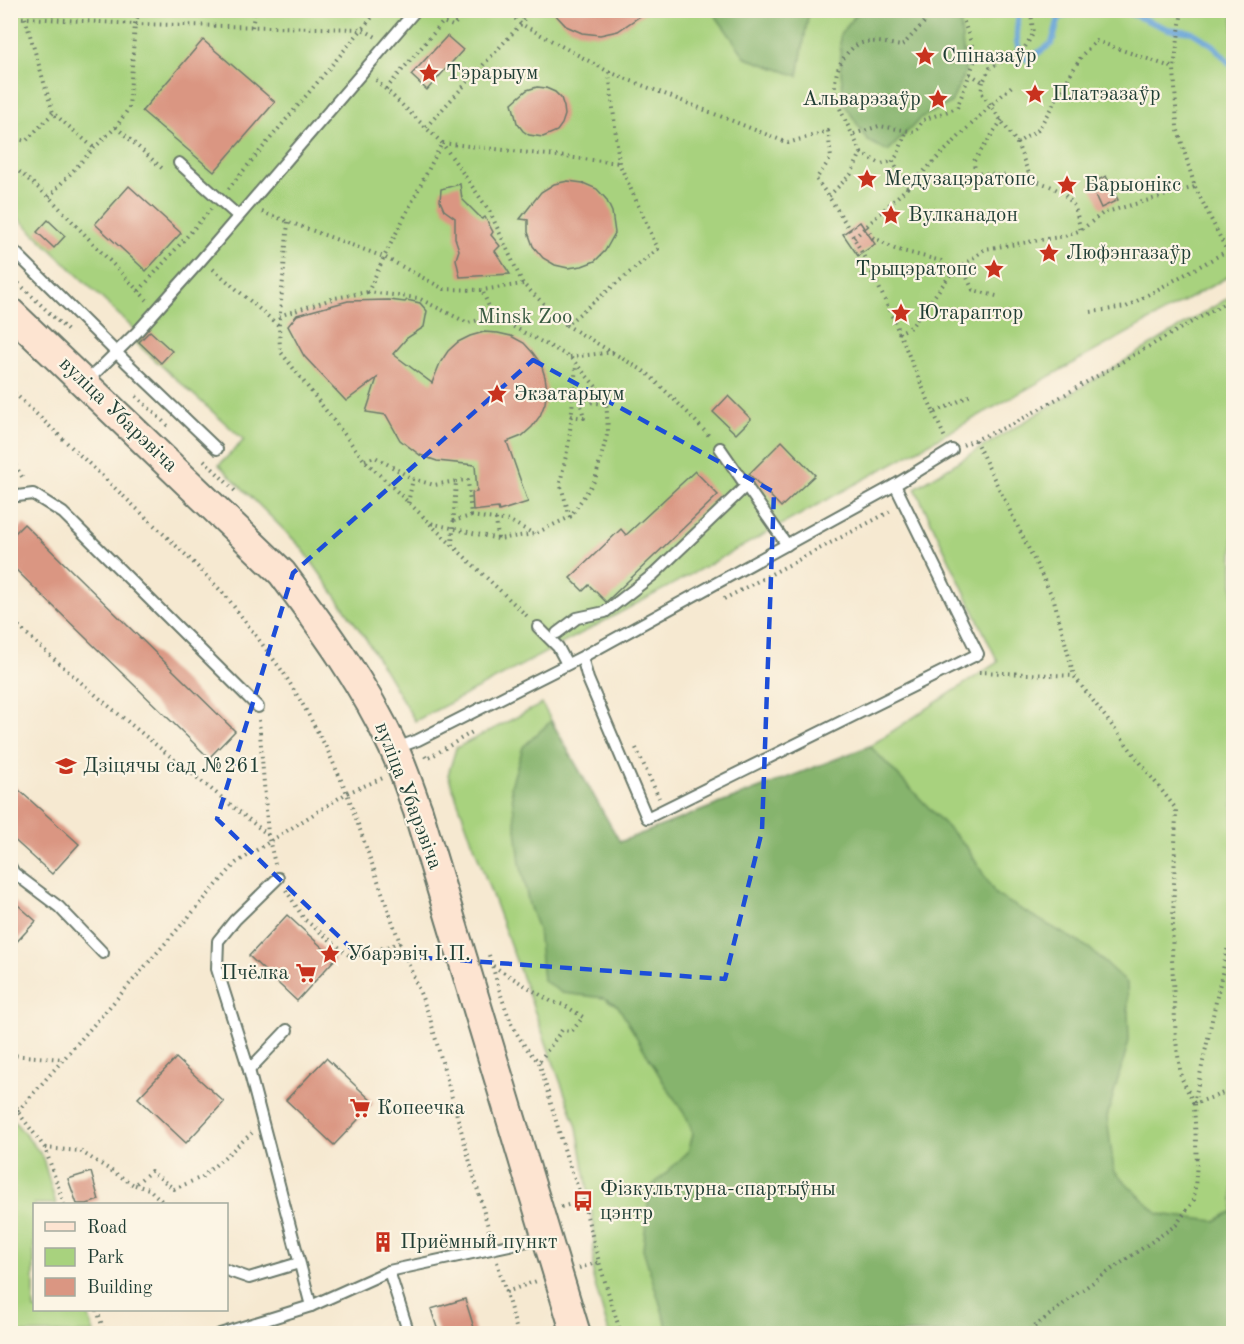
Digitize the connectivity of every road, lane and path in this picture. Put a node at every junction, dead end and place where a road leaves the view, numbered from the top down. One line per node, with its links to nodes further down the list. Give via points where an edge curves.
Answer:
1 (12, 10): 13 (path)
2 (140, 10): 15 (path)
3 (255, 10): 17 (path)
4 (378, 10): 18 (path)
5 (416, 10): 19 (lane)
6 (467, 10): 26 (path, via 453,26 443,22)
7 (506, 10): 16 (path)
8 (530, 10): 16 (path)
9 (936, 10): 32 (path, via 902,46 873,42 857,45 844,59 834,81 837,101)
10 (956, 10): 23 (path, via 962,13 976,57)
11 (1031, 10): 24 (path, via 1033,34 1025,47 990,68)
12 (1182, 10): 20 (path)
13 (12, 17): 14 (path)
14 (26, 18): 15 (path); 28 (path)
15 (135, 24): 17 (path); 36 (path, via 129,108)
16 (521, 24): 22 (path); 30 (path)
17 (252, 27): 18 (path)
18 (362, 29): 19 (path); 47 (path)
19 (387, 44): 21 (lane)
20 (1174, 68): 35 (path, via 1096,41 1082,55 1038,130); 43 (path, via 1177,127)
21 (365, 69): 26 (path); 48 (lane)
22 (609, 72): 40 (path); 45 (path, via 788,144 828,131 831,158 816,179)
23 (970, 74): 24 (path); 31 (path, via 957,108 923,120 916,132)
24 (983, 82): 27 (path, via 981,92)
25 (1013, 85): 27 (path)
26 (386, 89): 30 (path)
27 (990, 106): 29 (path); 44 (path)
28 (53, 113): 33 (path, via 26,141); 36 (path)
29 (1002, 120): 35 (path); 42 (path, via 974,161 975,173)
30 (426, 127): 34 (path)
31 (907, 130): 32 (path, via 879,126); 38 (path)
32 (854, 134): 37 (path)
33 (10, 137)
34 (442, 143): 40 (path); 57 (path); 62 (path, via 490,212)
35 (1017, 143): 42 (path)
36 (94, 148): 46 (path)
37 (861, 153): 38 (path, via 881,164); 45 (path, via 851,174)
38 (893, 161): 44 (path)
39 (179, 163): 47 (lane)
40 (619, 163): 74 (path, via 658,249)
41 (10, 164): 46 (path)
42 (1031, 179): 52 (path, via 1073,203)
43 (1195, 187): 52 (path, via 1103,213); 56 (path)
44 (907, 188): 51 (path)
45 (829, 196): 53 (path)
46 (49, 197): 64 (path)
47 (219, 200): 49 (lane); 64 (path)
48 (248, 206): 49 (lane); 50 (path)
49 (238, 216): 58 (lane)
50 (288, 222): 57 (path); 71 (path)
51 (866, 227): 53 (path); 60 (path, via 873,237 895,249 941,261)
52 (1081, 230): 59 (path, via 985,249)
53 (854, 238): 76 (path)
54 (10, 247): 77 (lane)
55 (1233, 247): 56 (path)
56 (1227, 251): 70 (path, via 1126,307)
57 (384, 257): 63 (path, via 444,289); 65 (path)
58 (202, 259): 68 (lane); 73 (path)
59 (962, 267): 60 (path); 66 (path, via 973,290)
60 (951, 274): 76 (path, via 911,327)
61 (10, 275): 75 (path)
62 (523, 284): 63 (path); 74 (path)
63 (482, 290): 72 (path)
64 (139, 291): 68 (path)
65 (368, 292): 71 (path); 72 (path, via 418,298 468,323)
66 (1000, 297)
67 (1233, 298): 88 (path, via 1013,424)
68 (156, 309): 77 (lane)
69 (10, 312): 81 (main road, вуліца Убарэвіча)
70 (1091, 312)
71 (279, 316): 73 (path)
72 (493, 316): 79 (path)
73 (279, 325): 93 (path, via 280,351)
74 (566, 325): 78 (path)
75 (69, 332)
76 (898, 333): 85 (path)
77 (117, 352): 81 (lane); 90 (lane)
78 (614, 352): 79 (path); 89 (path, via 647,373)
79 (570, 357): 80 (path)
80 (576, 366): 84 (path, via 606,398); 86 (path)
81 (94, 373): 87 (path); 124 (main road, вуліца Убарэвіча, via 282,573)
82 (10, 389): 128 (path, via 226,596 283,672 326,747)
83 (973, 394): 85 (path)
84 (606, 404): 86 (path, via 580,401 584,418); 105 (path, via 608,431 595,480)
85 (934, 413): 91 (path)
86 (572, 416): 105 (path, via 560,483)
87 (170, 429)
88 (975, 440): 91 (path); 121 (path, via 1054,600)
89 (720, 448): 97 (lane)
90 (218, 449)
91 (952, 450): 98 (lane)
92 (196, 453): 100 (path)
93 (364, 460): 95 (path, via 375,457); 102 (path)
94 (10, 462): 99 (path)
95 (413, 479): 96 (path, via 434,485); 102 (path)
96 (456, 481): 104 (path, via 468,480); 107 (path)
97 (747, 485): 113 (lane); 117 (lane, via 630,593 605,612 577,618)
98 (896, 485): 103 (lane); 113 (lane)
99 (33, 494): 101 (lane); 122 (lane, via 63,513)
100 (238, 494)
101 (10, 497)
102 (408, 503): 108 (path)
103 (906, 504): 114 (path); 118 (lane, via 978,654 647,818)
104 (471, 516): 106 (path); 107 (path)
105 (570, 517): 110 (path)
106 (496, 519): 110 (path, via 510,521); 111 (path)
107 (453, 521): 109 (path)
108 (430, 523): 109 (path); 112 (path)
109 (453, 530): 111 (path); 112 (path)
110 (534, 534): 111 (path)
111 (498, 539)
112 (452, 545): 116 (path)
113 (787, 545): 118 (lane)
114 (723, 600)
115 (10, 618): 129 (path)
116 (538, 627): 119 (lane, via 558,647)
117 (557, 633)
118 (582, 657): 119 (lane)
119 (567, 664): 124 (lane)
120 (974, 672): 121 (path)
121 (1074, 676): 145 (path, via 1176,809 1172,959 1176,1041 1181,1077)
122 (258, 707): 129 (path)
123 (476, 730): 125 (path)
124 (406, 744): 125 (path); 154 (main road, вуліца Убарэвіча, via 418,811)
125 (426, 759): 126 (path)
126 (430, 769)
127 (384, 778): 128 (path)
128 (346, 793): 130 (path); 133 (path)
129 (268, 835): 130 (path)
130 (269, 842): 132 (path); 140 (path, via 236,863)
131 (10, 866): 136 (lane, via 59,907)
132 (278, 878): 133 (path, via 304,919 351,957); 142 (lane, via 218,941 217,969)
133 (400, 944): 155 (path, via 429,1015)
134 (1233, 944): 145 (path, via 1228,946)
135 (487, 948): 137 (path)
136 (103, 953)
137 (493, 966): 141 (path, via 509,1021); 141 (path, via 583,1017 572,1031 562,1030)
138 (287, 1030): 142 (lane)
139 (10, 1055): 140 (path)
140 (64, 1059): 147 (path)
141 (539, 1062): 156 (path)
142 (249, 1070): 149 (lane)
143 (1233, 1089): 145 (path)
144 (10, 1090): 147 (path)
145 (1194, 1104): 173 (path, via 1194,1200 1176,1226)
146 (10, 1105): 147 (path)
147 (18, 1112): 148 (path); 150 (path)
148 (10, 1120)
149 (263, 1122): 151 (path, via 202,1177 174,1189 151,1172); 157 (lane)
150 (45, 1148): 151 (path, via 80,1151); 152 (path)
151 (134, 1185): 153 (path, via 149,1189)
152 (64, 1203)
153 (164, 1203)
154 (546, 1237): 155 (lane); 170 (main road, вуліца Убарэвіча)
155 (494, 1247): 160 (lane); 162 (path)
156 (598, 1262): 158 (path); 165 (path)
157 (299, 1263): 159 (lane, via 249,1278); 163 (lane)
158 (575, 1269)
159 (228, 1271)
160 (389, 1271): 163 (lane); 168 (lane)
161 (543, 1279): 162 (path)
162 (506, 1292): 169 (path)
163 (311, 1306): 167 (lane)
164 (97, 1311): 166 (path)
165 (619, 1327): 171 (path); 172 (path)
166 (105, 1334)
167 (220, 1334)
168 (408, 1334)
169 (518, 1334)
170 (576, 1334)
171 (621, 1334)
172 (629, 1334)
173 (1025, 1334)

